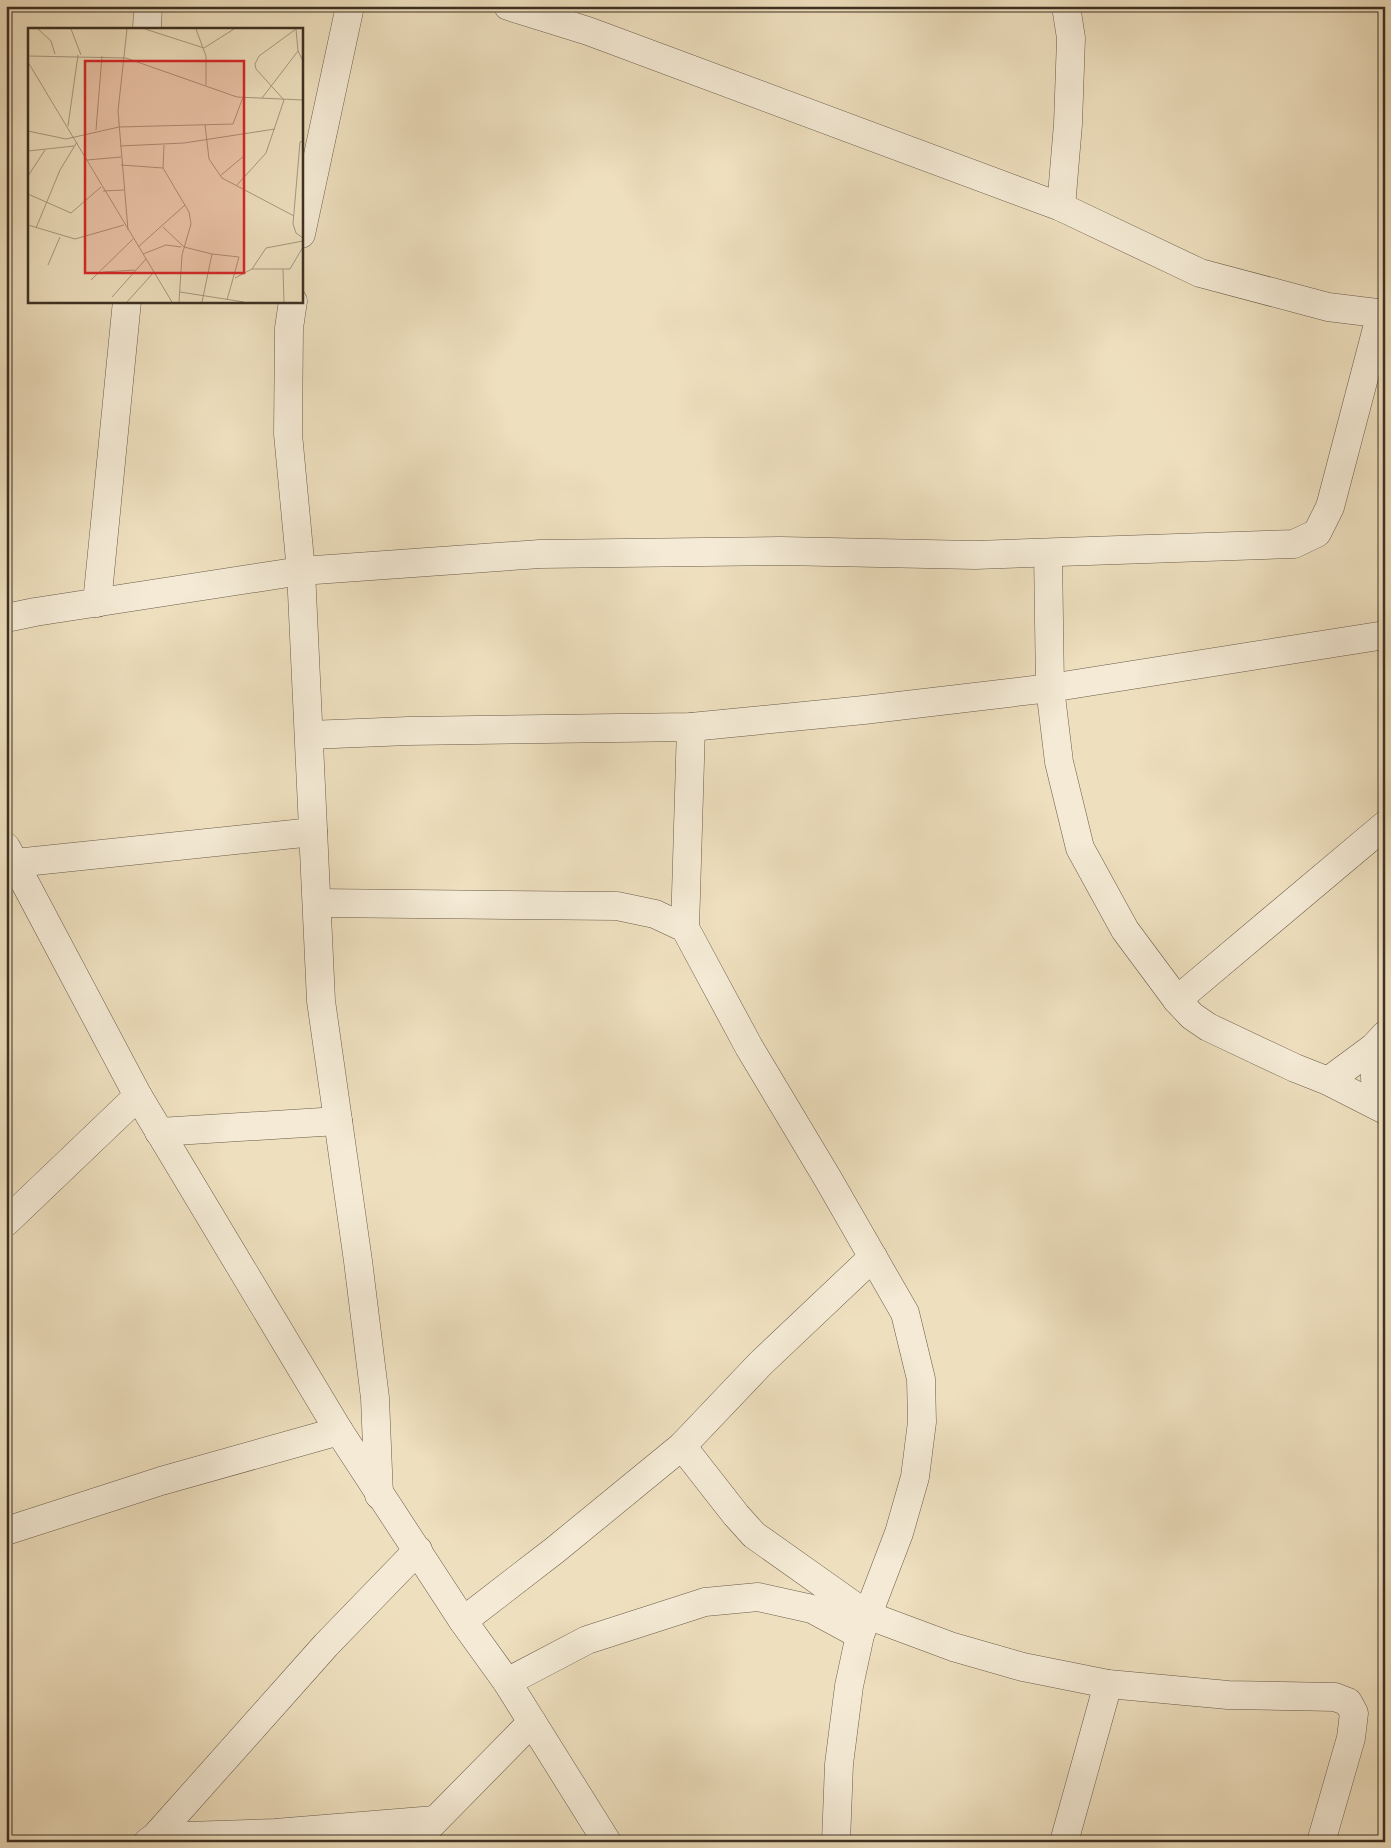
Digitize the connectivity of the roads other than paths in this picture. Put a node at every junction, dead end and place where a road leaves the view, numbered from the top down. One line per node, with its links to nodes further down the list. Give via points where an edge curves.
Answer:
1 (148, 6): 5 (street)
2 (350, 6): 7 (street)
3 (508, 6): 6 (street, via 588,31)
4 (1066, 6): 6 (street, via 1071,38 1068,124)
5 (147, 28)
6 (1060, 207): 10 (street, via 1200,273 1328,306)
7 (302, 229)
8 (127, 302): 13 (street)
9 (292, 302): 12 (street, via 288,434)
10 (1383, 314): 11 (street, via 1330,507 1317,533 1294,544)
11 (1048, 553): 12 (street, via 974,556 781,551 540,554); 16 (street)
12 (301, 571): 13 (street); 18 (street)
13 (97, 603): 14 (street)
14 (6, 618)
15 (1385, 635): 16 (street)
16 (1050, 688): 17 (street); 24 (street, via 1059,762 1080,848 1125,930)
17 (691, 727): 18 (street); 23 (street)
18 (309, 735): 20 (street)
19 (1385, 825): 24 (street)
20 (313, 832): 21 (street); 22 (street)
21 (10, 855): 27 (street)
22 (316, 903): 23 (street, via 617,906 655,914); 29 (street, via 321,1001)
23 (685, 928): 32 (street, via 749,1047)
24 (1177, 1000): 26 (street, via 1208,1027)
25 (1380, 1041): 26 (street); 28 (street)
26 (1328, 1082): 28 (street)
27 (138, 1096): 30 (street); 31 (street)
28 (1380, 1108)
29 (338, 1121): 30 (street); 35 (street, via 375,1398)
30 (159, 1132): 33 (street)
31 (6, 1222)
32 (873, 1257): 34 (street, via 761,1363); 39 (street, via 905,1313 921,1379 922,1422 915,1477 899,1533)
33 (339, 1431): 35 (street); 36 (street, via 161,1481)
34 (682, 1446): 38 (street); 39 (street, via 754,1535)
35 (379, 1495): 37 (street)
36 (6, 1531)
37 (418, 1550): 38 (street); 44 (street, via 326,1645)
38 (463, 1621): 40 (street)
39 (864, 1625): 40 (street, via 758,1597 705,1602 587,1640); 41 (street, via 1023,1667); 47 (street, via 850,1686 839,1764)
40 (507, 1682): 42 (street)
41 (1108, 1684): 48 (street); 49 (street, via 1228,1695 1335,1697 1348,1702 1354,1712 1351,1738)
42 (532, 1722): 43 (street); 45 (street)
43 (435, 1820): 44 (street); 46 (street)
44 (152, 1840)
45 (604, 1840)
46 (414, 1842)
47 (836, 1842)
48 (1064, 1842)
49 (1321, 1842)

